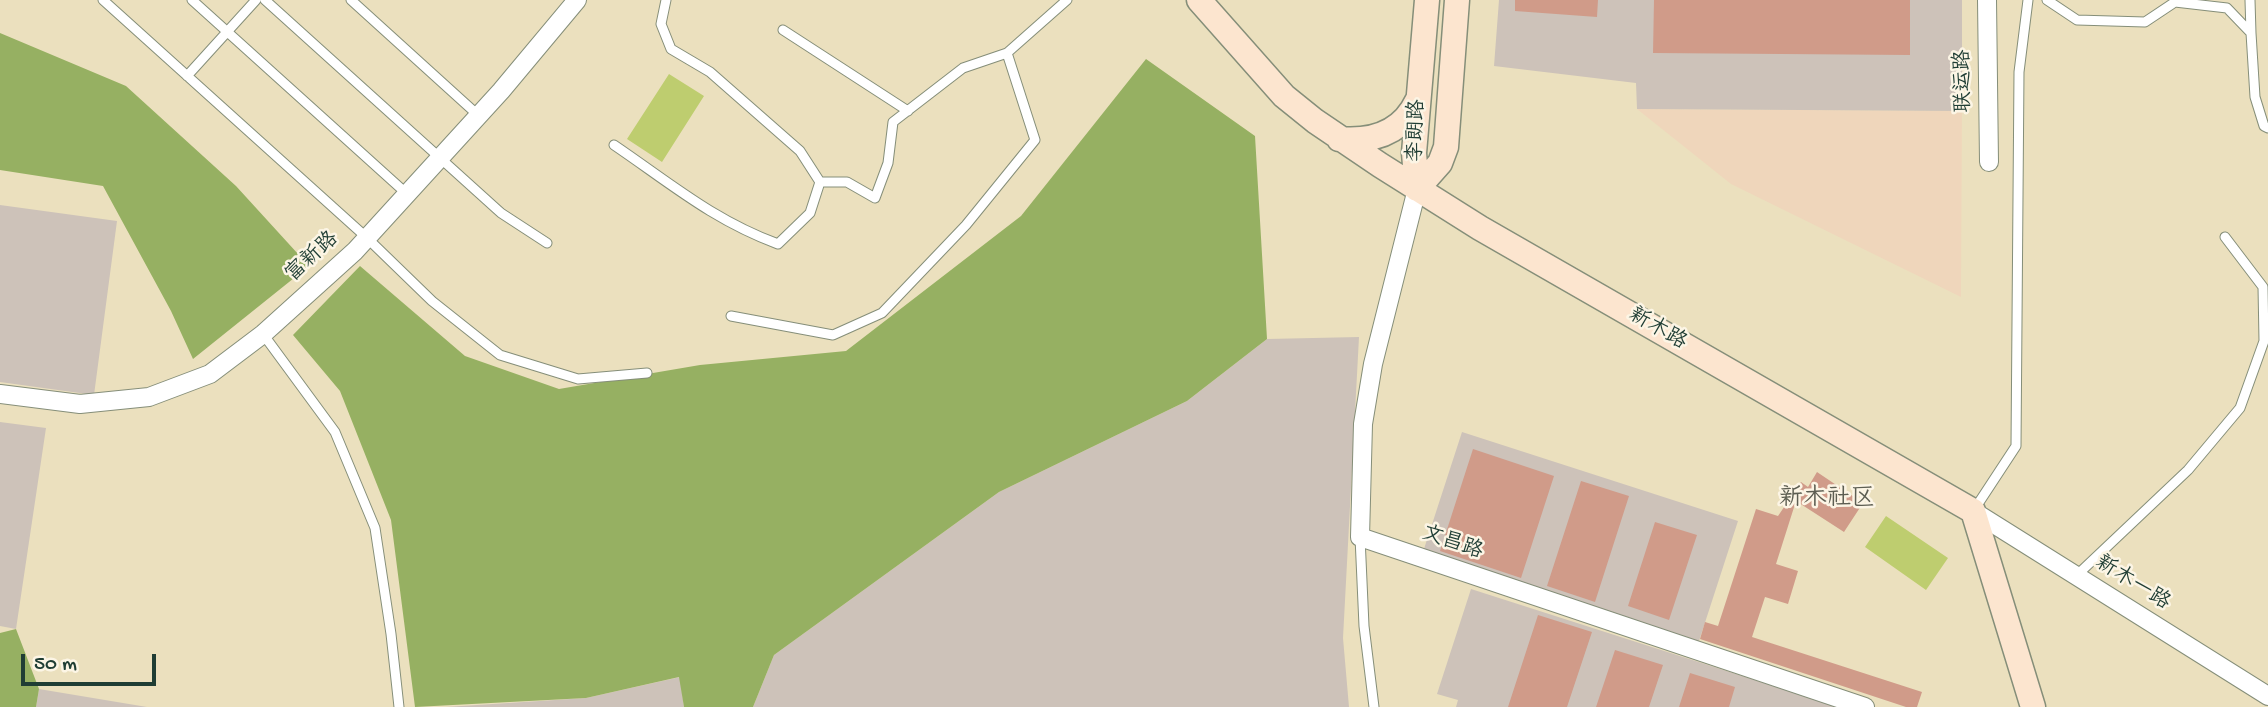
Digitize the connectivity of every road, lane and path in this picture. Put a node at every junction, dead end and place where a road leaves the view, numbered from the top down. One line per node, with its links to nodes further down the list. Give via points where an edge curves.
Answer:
1 (103, 0): 20 (lane)
2 (191, 0): 17 (lane)
3 (256, 0): 17 (lane)
4 (265, 0): 27 (lane)
5 (351, 0): 23 (lane)
6 (577, 0): 23 (street, 富新路)
7 (666, 0): 29 (lane, via 661,24 671,49 710,72 800,151)
8 (1067, 0): 19 (lane)
9 (1199, 0): 25 (street, 新木路, via 1284,96)
10 (1427, 0): 21 (street, 李朗路)
11 (1457, 0): 30 (street, 李朗路, via 1446,148 1440,163)
12 (1987, 0): 28 (street, 联运路)
13 (2028, 0): 39 (lane, via 2019,72 2016,446)
14 (2047, 0): 18 (lane, via 2077,20 2145,22 2175,2 2227,8)
15 (2250, 0): 18 (lane)
16 (783, 30): 22 (lane)
17 (227, 32): 20 (lane); 31 (lane)
18 (2251, 33): 24 (lane, via 2255,97)
19 (1007, 53): 22 (lane, via 963,68); 35 (lane, via 1035,140 966,225 882,313 833,335)
20 (187, 76): 32 (lane)
21 (1419, 97): 25 (street, via 1412,111 1389,133 1360,141); 30 (street, 李朗路, via 1414,153)
22 (908, 111): 29 (lane, via 893,122 888,163 875,198 847,183)
23 (479, 116): 27 (street, 富新路)
24 (2268, 128)
25 (1339, 139): 30 (street, 新木路)
26 (614, 145): 29 (lane, via 691,201 745,232 778,244 810,214)
27 (439, 159): 31 (street, 富新路); 34 (lane, via 501,214)
28 (1989, 162)
29 (820, 181)
30 (1417, 189): 39 (street, 新木路); 40 (street, via 1373,364 1363,424)
31 (407, 194): 32 (street, 富新路)
32 (366, 237): 36 (street, 富新路); 37 (lane, via 432,302 500,355 578,379)
33 (2225, 237): 41 (lane, via 2263,287 2264,341 2240,408 2188,470)
34 (547, 243)
35 (731, 316)
36 (263, 334): 38 (street, 富新路, via 210,374 149,397 80,404); 43 (lane, via 335,432 375,528)
37 (647, 373)
38 (0, 394)
39 (1973, 511): 41 (street, 新木一路); 46 (street)
40 (1360, 537): 44 (lane); 45 (street, 文昌路)
41 (2076, 576): 42 (street, 新木一路)
42 (2268, 696)
43 (398, 707)
44 (1374, 707)
45 (1865, 707)
46 (2033, 707)

